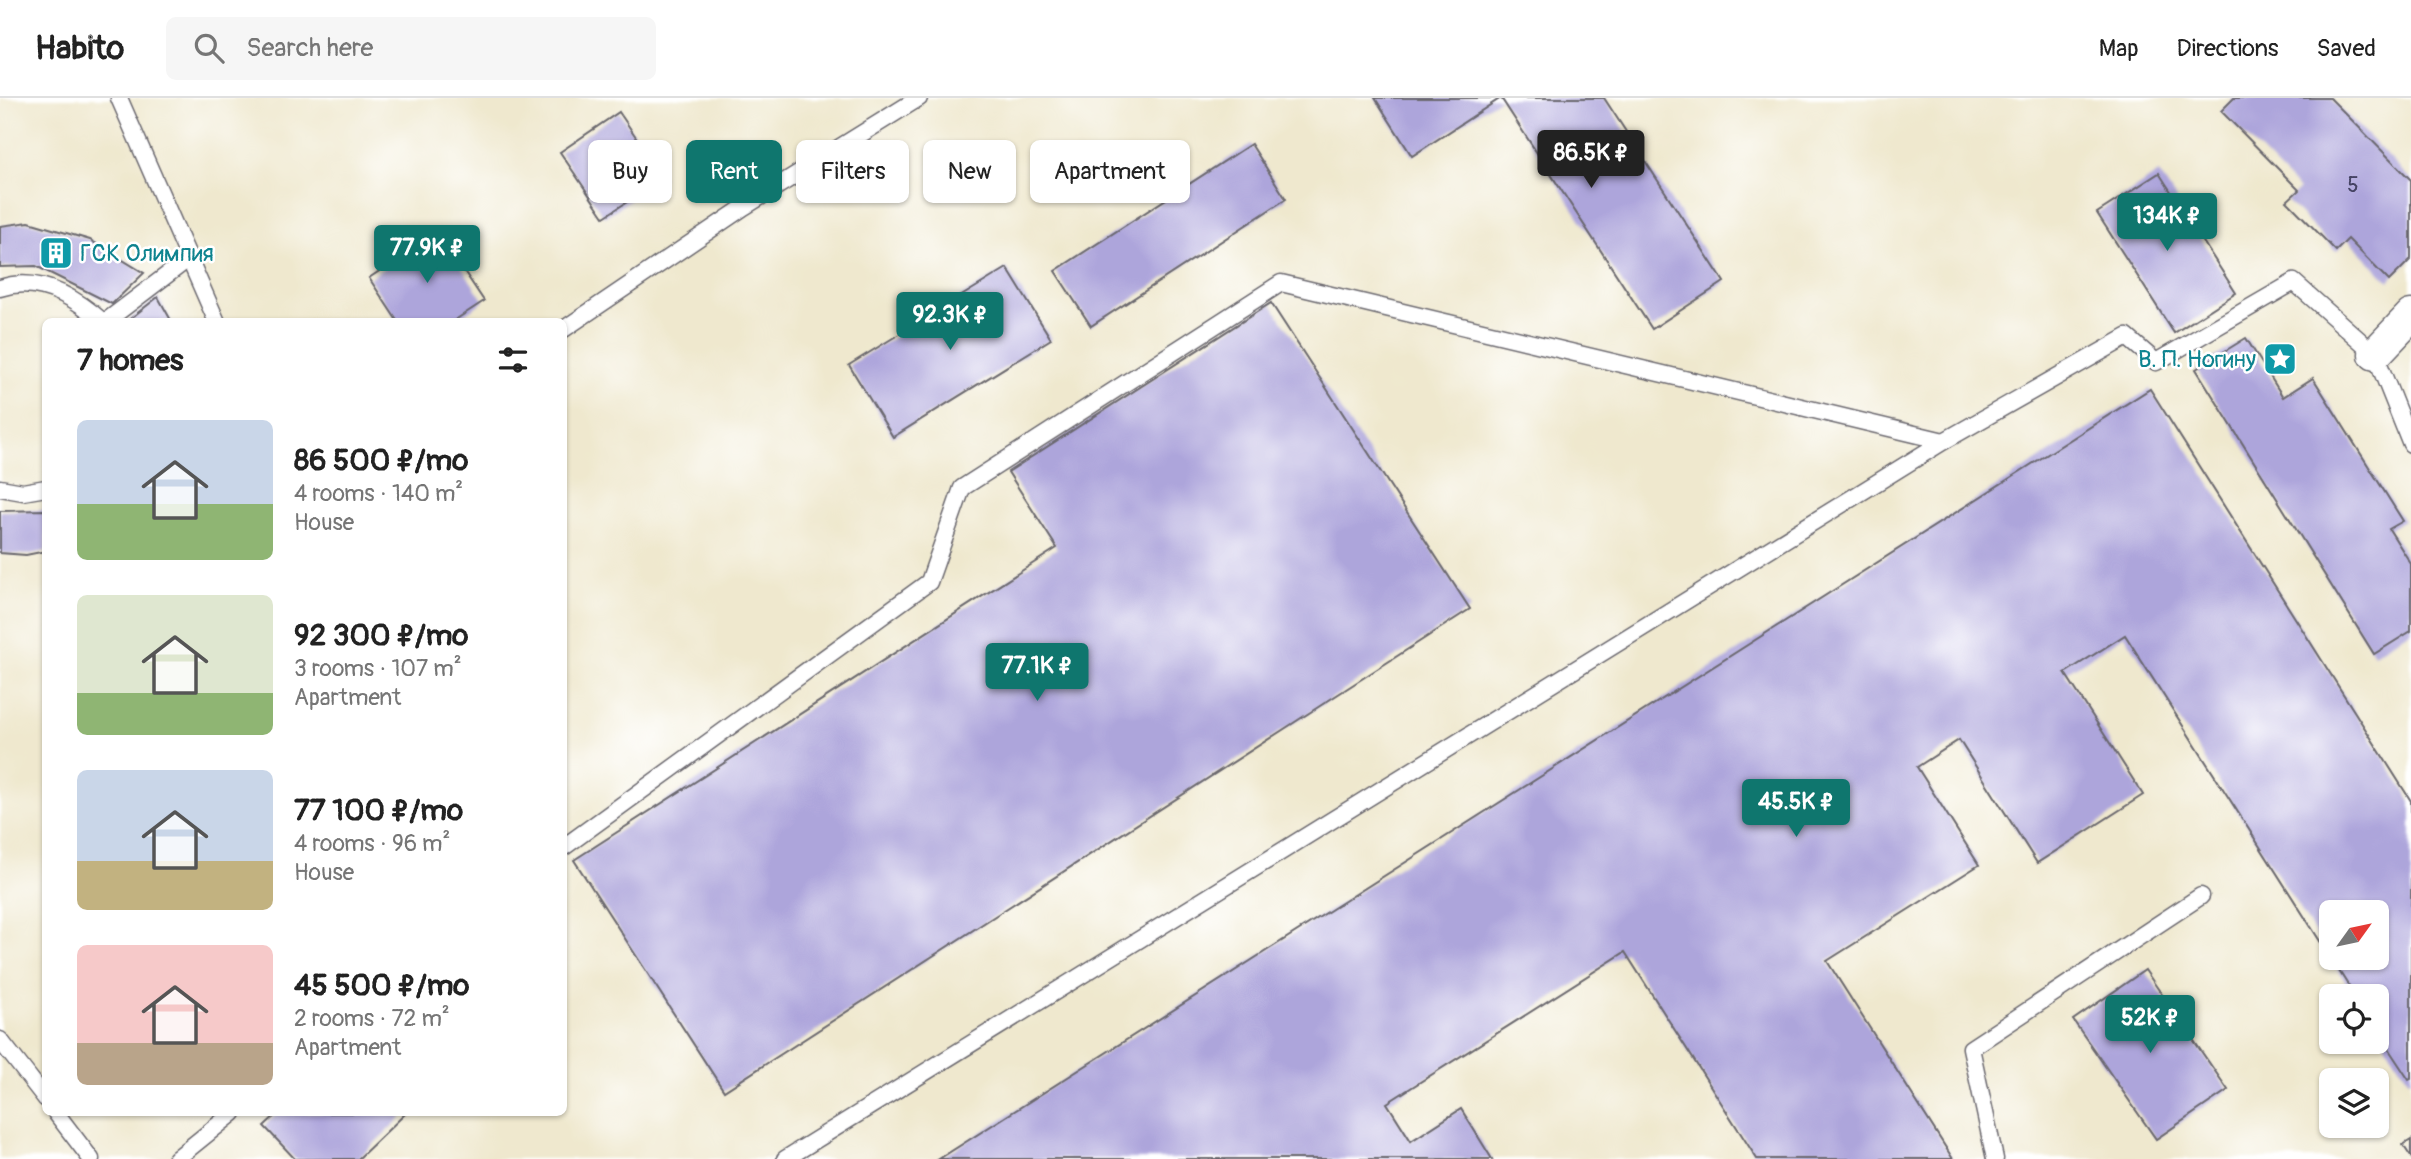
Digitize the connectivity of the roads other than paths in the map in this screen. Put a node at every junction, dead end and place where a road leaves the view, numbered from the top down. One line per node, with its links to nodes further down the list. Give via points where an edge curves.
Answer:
1 (120, 98): 3 (lane)
2 (919, 98): 9 (lane, via 744,207)
3 (188, 259): 7 (lane); 8 (lane)
4 (0, 288): 6 (lane, via 44,286 77,299)
5 (2411, 316): 10 (street)
6 (99, 318)
7 (109, 318)
8 (215, 318)
9 (567, 327)
10 (2375, 354): 11 (lane, via 2294,282 2156,362 2127,337); 12 (lane)
11 (1944, 441): 15 (lane, via 1281,283 962,488 929,582); 23 (lane)
12 (2411, 444)
13 (0, 488): 14 (lane, via 23,492)
14 (42, 489)
15 (567, 845)
16 (2200, 896): 24 (lane, via 1970,1048)
17 (0, 1040): 18 (lane)
18 (42, 1094)
19 (58, 1116): 21 (lane)
20 (229, 1116): 22 (lane)
21 (91, 1159)
22 (176, 1159)
23 (785, 1159)
24 (1994, 1159)

